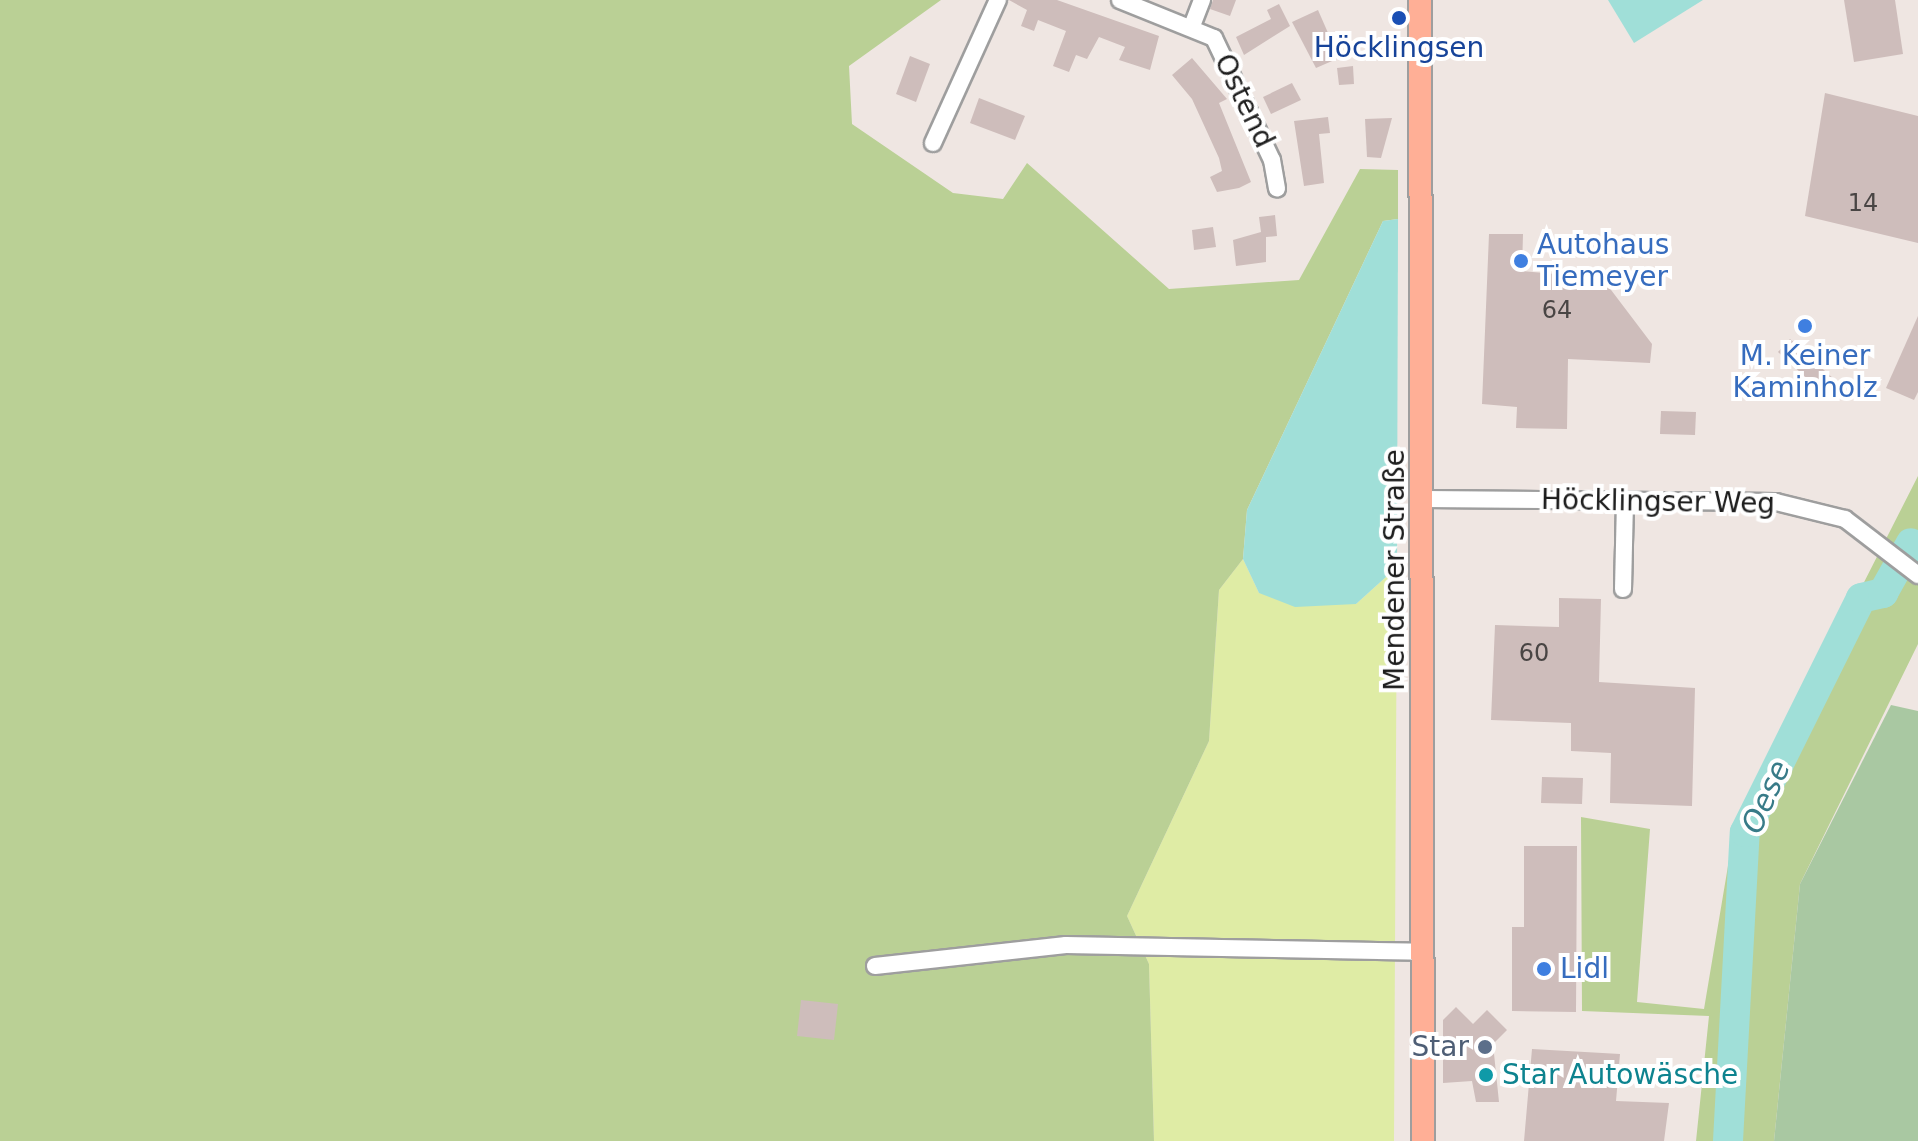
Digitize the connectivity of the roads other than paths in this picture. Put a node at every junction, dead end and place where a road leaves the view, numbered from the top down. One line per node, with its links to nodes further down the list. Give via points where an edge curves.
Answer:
1 (998, 0): 6 (street)
2 (1120, 0): 5 (street, Ostend)
3 (1202, 0): 5 (street, Ostend)
4 (1420, 0): 8 (main road, Mendener Straße)
5 (1192, 26): 7 (street, Ostend, via 1214,38 1272,160)
6 (933, 143)
7 (1277, 189)
8 (1425, 499): 9 (street, Höcklingser Weg); 12 (main road, Mendener Straße)
9 (1625, 501): 10 (street, Höcklingser Weg, via 1776,502 1845,519); 11 (street)
10 (1918, 575)
11 (1623, 589)
12 (1424, 952): 13 (street, via 1066,945); 14 (main road, Mendener Straße)
13 (875, 966)
14 (1423, 1141)

